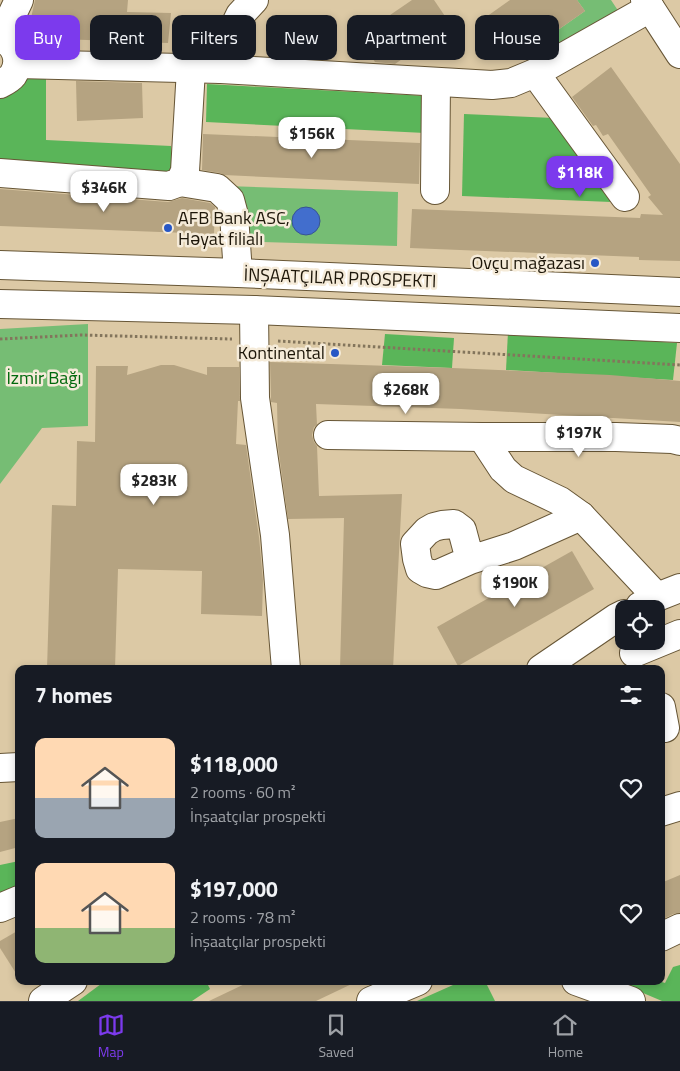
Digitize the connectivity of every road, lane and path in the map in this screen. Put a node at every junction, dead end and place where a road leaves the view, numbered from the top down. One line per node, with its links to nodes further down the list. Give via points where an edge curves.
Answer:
1 (19, 0): 4 (main road)
2 (254, 0): 8 (main road, via 240,15 229,38)
3 (648, 4): 5 (main road); 9 (main road)
4 (0, 38): 6 (main road, via 16,50)
5 (678, 45)
6 (18, 64): 7 (main road); 11 (main road, via 12,76)
7 (191, 69): 8 (main road); 13 (main road, via 185,171)
8 (221, 69): 10 (main road)
9 (535, 73): 10 (main road, via 501,84); 15 (main road)
10 (436, 82): 14 (main road)
11 (0, 84)
12 (0, 173): 13 (main road, via 169,186)
13 (180, 182): 17 (main road, via 217,188 230,200)
14 (435, 190)
15 (625, 197)
16 (0, 265): 17 (main road)
17 (238, 273): 18 (main road)
18 (680, 292)
19 (0, 304): 20 (main road)
20 (254, 310): 21 (main road); 23 (main road)
21 (680, 328)
22 (0, 339): 23 (path, via 81,335)
23 (254, 339): 24 (path); 34 (main road, via 255,398 275,535)
24 (680, 365)
25 (328, 435): 26 (main road)
26 (482, 437): 27 (main road, via 616,437); 28 (main road, via 503,469 514,479 560,501)
27 (680, 441)
28 (581, 516): 29 (main road, via 514,546); 30 (main road)
29 (470, 560)
30 (625, 600)
31 (665, 631): 32 (main road)
32 (680, 634)
33 (615, 635): 35 (main road)
34 (286, 665)
35 (550, 665)
36 (15, 767): 37 (main road)
37 (0, 768)
38 (680, 806): 39 (main road)
39 (665, 811)
40 (15, 902): 41 (main road)
41 (0, 908)
42 (680, 928): 43 (main road)
43 (665, 935)
44 (67, 985): 47 (main road)
45 (409, 985): 48 (main road)
46 (587, 985): 49 (main road)
47 (43, 1001)
48 (371, 1001)
49 (631, 1001)

